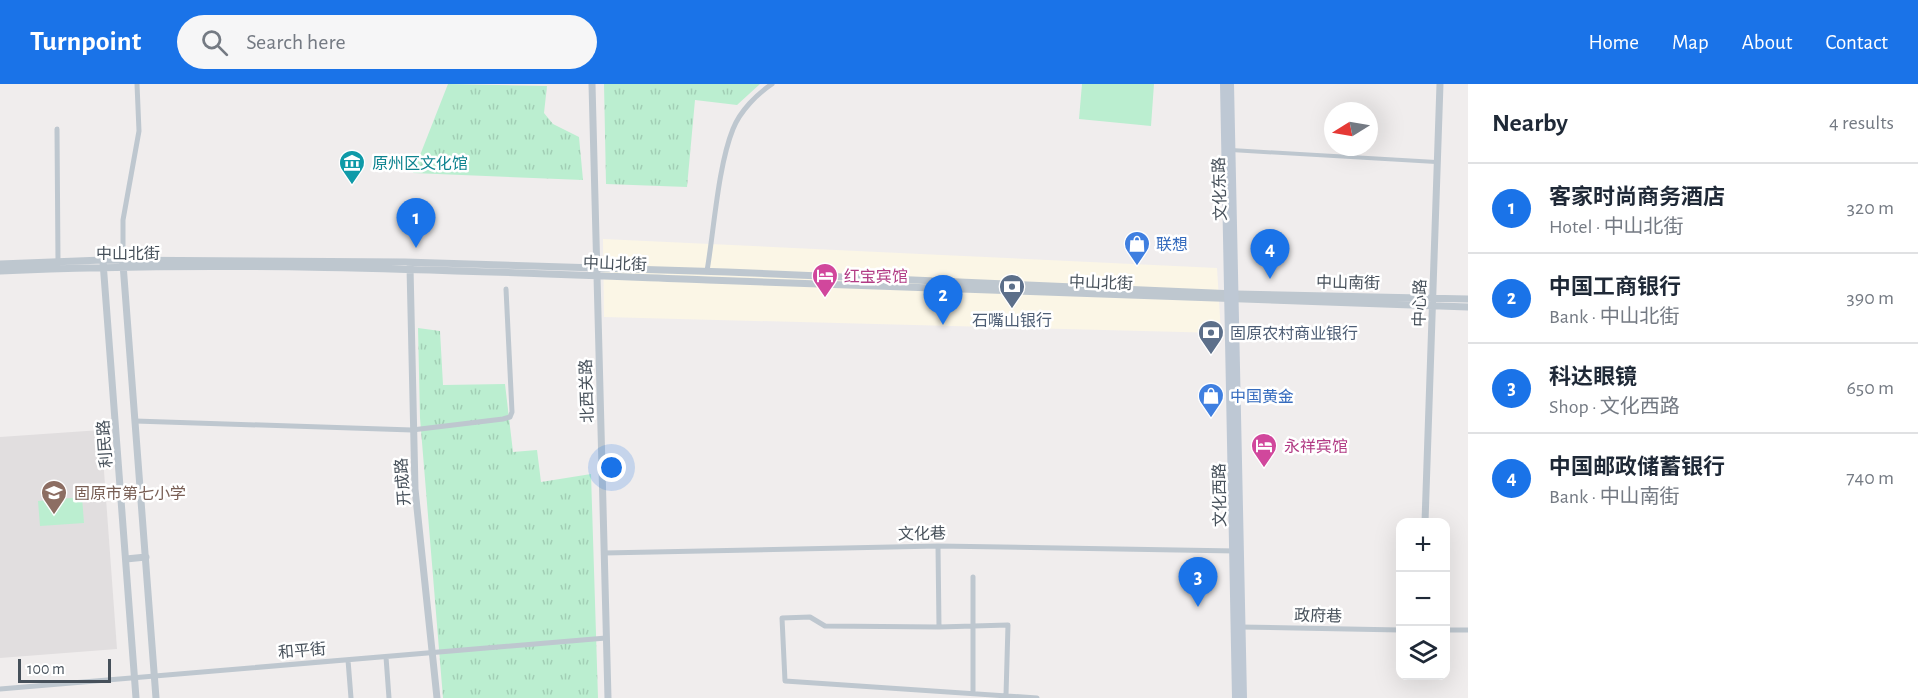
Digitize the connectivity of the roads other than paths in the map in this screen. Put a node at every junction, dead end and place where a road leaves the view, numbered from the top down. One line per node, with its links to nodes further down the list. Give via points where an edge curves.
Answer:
1 (137, 84): 12 (street, via 139,131 123,220)
2 (592, 84): 17 (street, 北西关路)
3 (772, 84): 16 (street, via 760,92 733,127)
4 (1224, 84): 19 (main road, 文化东路)
5 (1230, 84): 8 (main road, 文化东路)
6 (1440, 84): 9 (street, 中心路)
7 (57, 129): 10 (street)
8 (1231, 150): 9 (street); 19 (main road, 文化东路)
9 (1437, 162): 20 (street, 中心路)
10 (58, 261): 11 (street, 中山北街); 13 (street, 中山北街)
11 (103, 263): 12 (street, 中山北街); 15 (street, 中山北街); 31 (street, 利民路)
12 (123, 263): 14 (street, 中山北街); 24 (street, 利民路)
13 (0, 264)
14 (410, 266): 17 (street, 中山北街); 25 (street, 开成路)
15 (0, 271)
16 (707, 271): 17 (street, 中山北街); 19 (street, 中山北街)
17 (597, 272): 19 (street, 中山北街); 29 (street, 北西关路)
18 (506, 289): 25 (street, via 510,417)
19 (1232, 297): 20 (street, 中山南街); 22 (street, 中山南街); 28 (main road, 文化西路)
20 (1432, 298): 21 (street, 中山南街); 22 (street, 中心路)
21 (1468, 299)
22 (1432, 306): 23 (street, 中山南街); 26 (street, 中心路)
23 (1468, 307)
24 (135, 421): 25 (street); 30 (street, 利民路)
25 (412, 430): 40 (street, 开成路)
26 (1425, 518)
27 (938, 546): 28 (street, 文化巷); 29 (street, 文化巷); 34 (street)
28 (1237, 551): 35 (main road, 文化西路)
29 (604, 553): 39 (street, 北西关路)
30 (146, 557): 31 (street); 43 (street, 利民路)
31 (126, 559): 44 (street, 利民路)
32 (973, 577): 33 (street)
33 (973, 626): 34 (street); 46 (street); 47 (street, via 1008,625)
34 (939, 627): 46 (street, via 825,627 810,617 782,618 785,681)
35 (1238, 627): 36 (street, 政府巷); 55 (main road, 文化西路); 56 (main road, 文化西路)
36 (1396, 630)
37 (1450, 630): 38 (street)
38 (1468, 630)
39 (606, 638): 40 (street, 和平街); 53 (street, 北西关路)
40 (432, 652): 41 (street, 和平街); 52 (street, 开成路)
41 (386, 657): 42 (street, 和平街); 51 (street)
42 (348, 660): 43 (street, 和平街); 50 (street)
43 (155, 676): 44 (street, 和平街); 49 (street, 利民路)
44 (135, 678): 45 (street, 和平街); 48 (street, 利民路)
45 (0, 689)
46 (973, 692): 47 (street)
47 (1006, 695): 54 (street)
48 (136, 698)
49 (156, 698)
50 (351, 698)
51 (389, 698)
52 (437, 698)
53 (608, 698)
54 (1037, 698)
55 (1236, 698)
56 (1243, 698)

